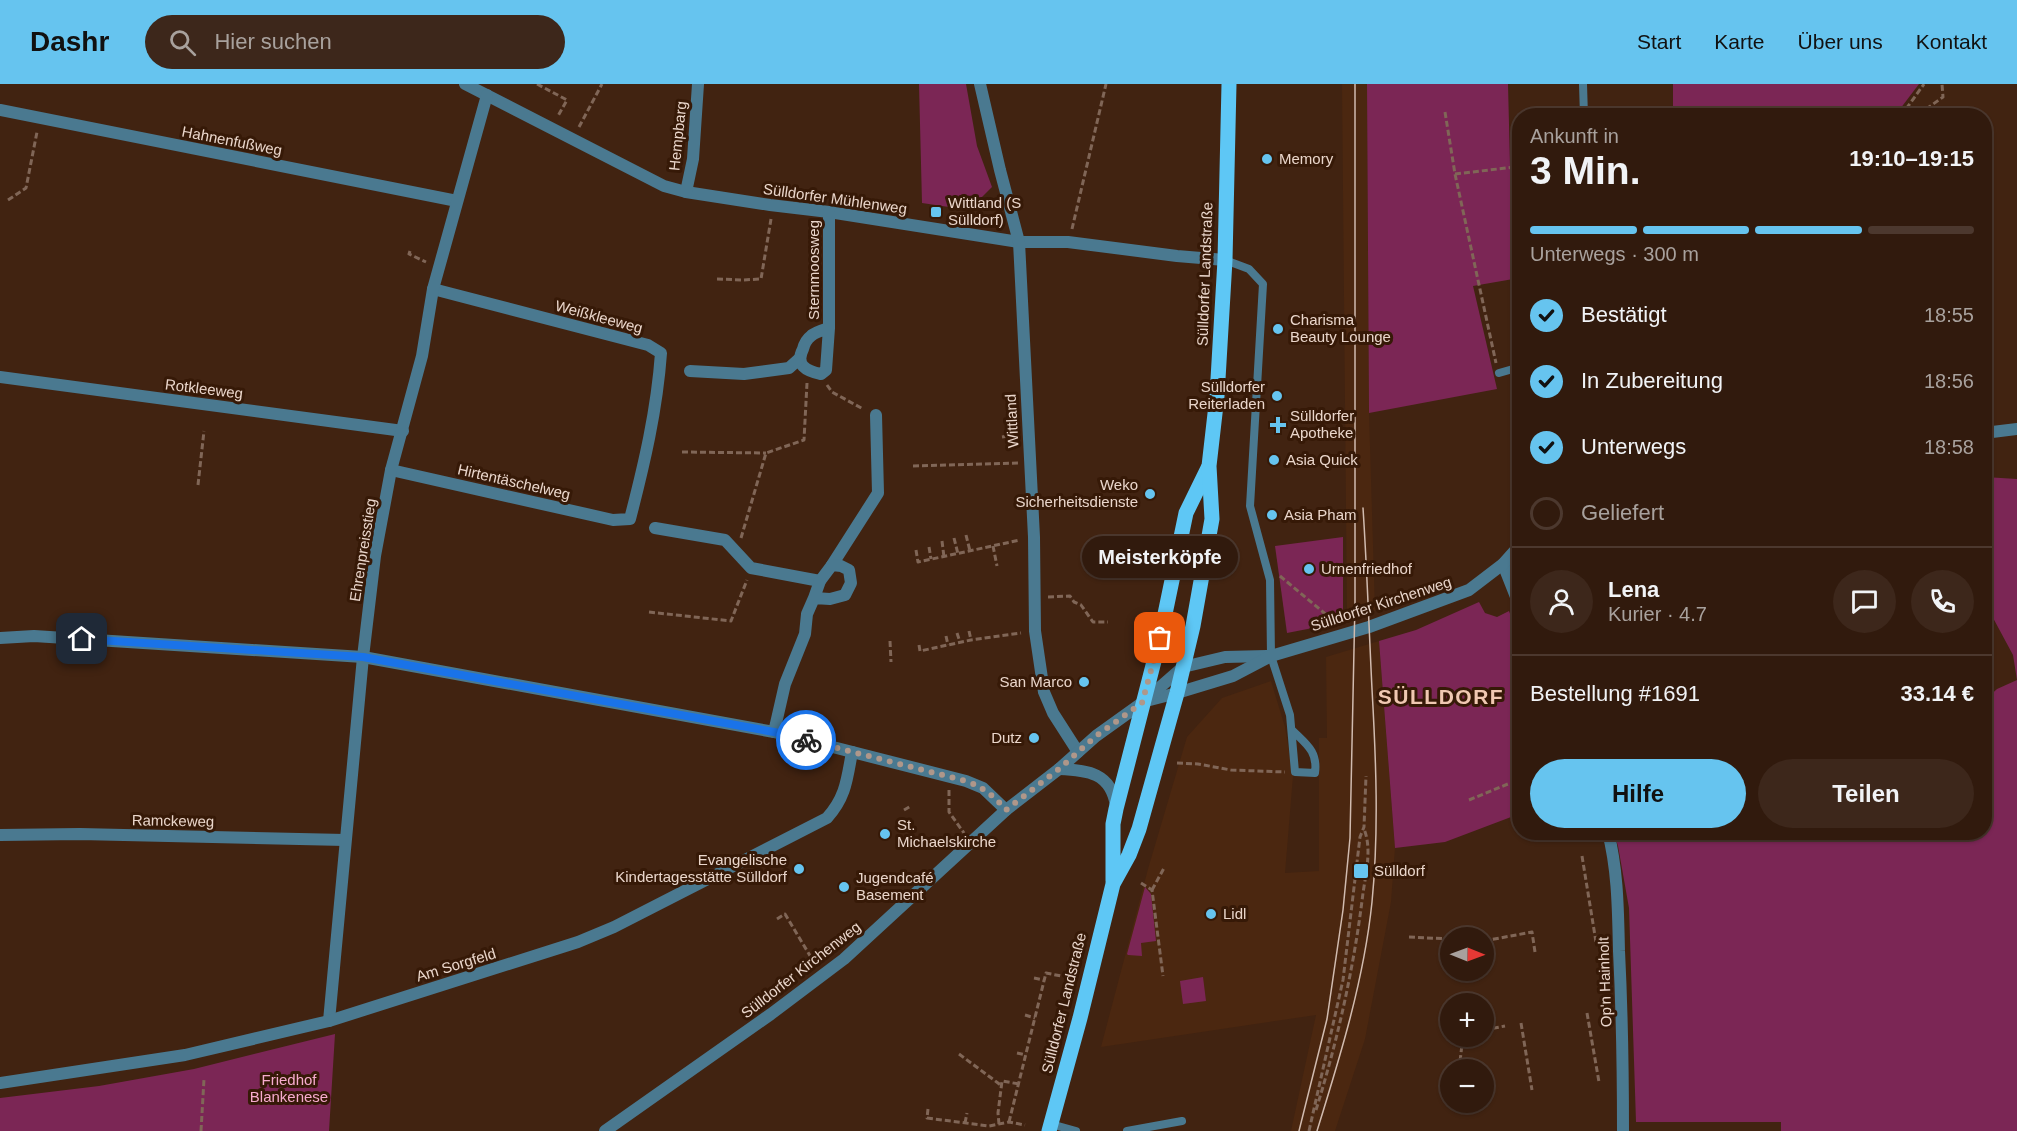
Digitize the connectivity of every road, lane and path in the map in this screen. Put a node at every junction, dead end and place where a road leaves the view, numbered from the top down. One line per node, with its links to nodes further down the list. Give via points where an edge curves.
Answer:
1 (465, 84): 11 (street, Sülldorfer Mühlenweg)
2 (537, 84): 18 (path, via 567,100)
3 (602, 84): 19 (path)
4 (698, 84): 22 (street, Hempbarg, via 693,159)
5 (980, 84): 27 (street, Wittland)
6 (1106, 84): 28 (path)
7 (1229, 84): 30 (main road, Sülldorfer Landstraße)
8 (1583, 84): 12 (lane)
9 (1924, 84): 13 (path)
10 (1942, 84): 14 (path, via 1943,97)
11 (487, 95): 18 (street, Sülldorfer Mühlenweg); 24 (street, Ehrenpreisstieg)
12 (1584, 108)
13 (1907, 108)
14 (1928, 108)
15 (0, 110): 17 (street, Hahnenfußweg)
16 (1445, 112): 21 (path)
17 (40, 118): 23 (path, via 26,188); 24 (street, Hahnenfußweg)
18 (553, 129): 19 (street, Sülldorfer Mühlenweg)
19 (573, 140): 22 (street, Sülldorfer Mühlenweg, via 664,186)
20 (1512, 166): 21 (path)
21 (1455, 174): 39 (path)
22 (686, 192): 25 (street, Sülldorfer Mühlenweg)
23 (8, 200)
24 (457, 201): 31 (street, Ehrenpreisstieg)
25 (773, 205): 26 (street, Sülldorfer Mühlenweg); 32 (path, via 761,279)
26 (829, 212): 27 (street, Sülldorfer Mühlenweg); 34 (street, Sternmoosweg)
27 (1019, 242): 28 (street, Sülldorfer Mühlenweg); 48 (street, Wittland)
28 (1068, 242): 30 (street, Sülldorfer Mühlenweg)
29 (410, 251): 31 (path, via 409,254)
30 (1225, 260): 50 (main road, Sülldorfer Landstraße); 68 (lane, via 1248,269 1263,284 1250,506)
31 (438, 268): 33 (street, Ehrenpreisstieg)
32 (717, 279)
33 (433, 289): 44 (street, Ehrenpreisstieg, via 422,356); 53 (street, Weißkleeweg, via 648,345 662,353 641,478)
34 (829, 328): 35 (street, Sternmoosweg, via 810,337); 38 (street, Sternmoosweg, via 826,370)
35 (799, 359): 37 (street, via 789,368 744,374); 38 (street, via 801,366)
36 (1512, 369): 39 (lane)
37 (690, 371)
38 (814, 373): 41 (path, via 832,392); 47 (path, via 804,440)
39 (1498, 373)
40 (0, 377): 44 (street, Rotkleeweg)
41 (876, 415): 70 (street, via 878,494)
42 (2017, 429): 45 (street)
43 (204, 431): 52 (path)
44 (403, 431): 51 (street, Ehrenpreisstieg)
45 (1992, 432)
46 (682, 452): 47 (path)
47 (766, 453): 63 (path)
48 (1029, 463): 49 (path); 56 (street, Wittland)
49 (913, 466)
50 (1209, 466): 95 (main road, Sülldorfer Landstraße, via 1212,519); 97 (main road, Sülldorfer Landstraße, via 1186,513)
51 (391, 470): 53 (street, Hirtentäschelweg, via 613,520); 93 (street, Ehrenpreisstieg, via 375,556)
52 (198, 485)
53 (630, 519)
54 (655, 528): 63 (street, via 725,540)
55 (966, 535): 62 (path)
56 (1034, 537): 59 (path); 75 (street, Wittland)
57 (954, 538): 64 (path)
58 (942, 541): 66 (path)
59 (993, 546): 62 (path); 71 (path)
60 (929, 547): 67 (path)
61 (916, 550): 67 (path, via 918,562)
62 (970, 551): 64 (path)
63 (738, 553): 72 (street)
64 (958, 554): 66 (path)
65 (1512, 554): 69 (street, Sülldorfer Kirchenweg)
66 (944, 556): 67 (path)
67 (931, 559)
68 (1265, 563): 82 (path); 92 (lane, via 1270,580)
69 (1503, 564): 74 (street); 82 (street, Sülldorfer Kirchenweg, via 1469,590)
70 (832, 565): 73 (street); 76 (street, via 849,570 851,583 845,595)
71 (997, 566)
72 (752, 568): 73 (street); 77 (path, via 731,621)
73 (820, 580): 76 (street)
74 (1512, 587)
75 (1034, 597): 78 (path, via 1070,596 1093,622); 80 (street, Wittland)
76 (814, 598): 99 (street, via 785,684)
77 (648, 612)
78 (1108, 622)
79 (969, 631): 85 (path)
80 (1035, 631): 85 (path); 101 (street, Wittland, via 1044,692)
81 (957, 633): 87 (path)
82 (1347, 633): 92 (street, Sülldorfer Kirchenweg)
83 (945, 636): 90 (path)
84 (0, 638): 93 (street, via 46,637)
85 (971, 640): 87 (path)
86 (890, 641): 94 (path)
87 (960, 642): 90 (path)
88 (933, 643): 91 (path)
89 (919, 645): 91 (path, via 920,651)
90 (948, 645): 91 (path)
91 (934, 648)
92 (1271, 656): 95 (street, Sülldorfer Kirchenweg, via 1225,657); 96 (street, Sülldorfer Kirchenweg, via 1233,676); 98 (lane)
93 (363, 657): 99 (street); 115 (street, Ehrenpreisstieg)
94 (891, 662)
95 (1183, 668): 96 (main road, Sülldorfer Landstraße); 97 (street, Sülldorfer Kirchenweg)
96 (1177, 693): 97 (street, Sülldorfer Kirchenweg); 122 (main road, Sülldorfer Landstraße, via 1139,829)
97 (1142, 703): 101 (street, Sülldorfer Kirchenweg); 110 (main road, Sülldorfer Landstraße)
98 (1292, 730): 104 (lane); 104 (lane, via 1312,750 1317,762 1315,773)
99 (774, 732): 100 (street)
100 (852, 752): 105 (street); 139 (street, Am Sorgfeld, via 838,806 826,818 777,844 578,942)
101 (1078, 752): 103 (street, Sülldorfer Kirchenweg)
102 (1177, 763): 104 (path)
103 (1059, 769): 110 (street, via 1083,770 1100,777 1110,787); 112 (street, Sülldorfer Kirchenweg)
104 (1295, 772)
105 (948, 776): 112 (street, via 983,788); 117 (path, via 949,812)
106 (1366, 776): 113 (path)
107 (1512, 782): 108 (path)
108 (1469, 800)
109 (911, 806): 111 (path)
110 (1116, 809): 122 (main road, Sülldorfer Landstraße)
111 (904, 810)
112 (1006, 810): 117 (street, Sülldorfer Kirchenweg)
113 (1364, 827): 113 (path, via 1368,838 1366,870 1350,982 1309,1131 1343,980)
114 (0, 835): 115 (street, Ramckeweg)
115 (345, 840): 139 (street, Ehrenpreisstieg)
116 (1610, 840): 164 (street, Op'n Hainholt, via 1619,938)
117 (970, 842): 124 (street, Sülldorfer Kirchenweg)
118 (1582, 856): 129 (path)
119 (1164, 868): 123 (path)
120 (1141, 883): 123 (path)
121 (863, 884): 124 (path, via 867,880)
122 (1113, 884): 159 (main road, Sülldorfer Landstraße)
123 (1152, 890): 133 (path)
124 (896, 911): 131 (street, Sülldorfer Kirchenweg)
125 (777, 919): 131 (path, via 785,914)
126 (1409, 936): 127 (path)
127 (1440, 938)
128 (1494, 938): 130 (path, via 1532,932)
129 (1596, 942)
130 (1535, 952)
131 (822, 976): 161 (street, Sülldorfer Kirchenweg)
132 (1061, 976): 135 (path, via 1046,973)
133 (1163, 976)
134 (1034, 978): 135 (path)
135 (1044, 980): 138 (path)
136 (1587, 1013): 147 (path)
137 (1025, 1016): 138 (path)
138 (1035, 1018): 145 (path)
139 (329, 1021): 148 (street, Am Sorgfeld, via 185,1055)
140 (1521, 1023): 151 (path)
141 (1505, 1026): 142 (path)
142 (1494, 1028)
143 (1017, 1053): 145 (path)
144 (959, 1054): 150 (path)
145 (1026, 1055): 149 (path)
146 (204, 1079): 160 (path)
147 (1599, 1082)
148 (0, 1083)
149 (1018, 1084): 150 (path, via 1002,1081); 155 (path)
150 (1002, 1086): 157 (path)
151 (1532, 1090)
152 (928, 1108): 156 (path, via 927,1118)
153 (967, 1113): 156 (path)
154 (1182, 1121): 163 (lane)
155 (1009, 1122): 157 (path); 158 (path)
156 (965, 1123): 157 (path)
157 (999, 1124)
158 (1025, 1125)
159 (1050, 1128): 162 (lane)
160 (201, 1131)
161 (605, 1131)
162 (1076, 1131)
163 (1126, 1131)
164 (1623, 1131)

